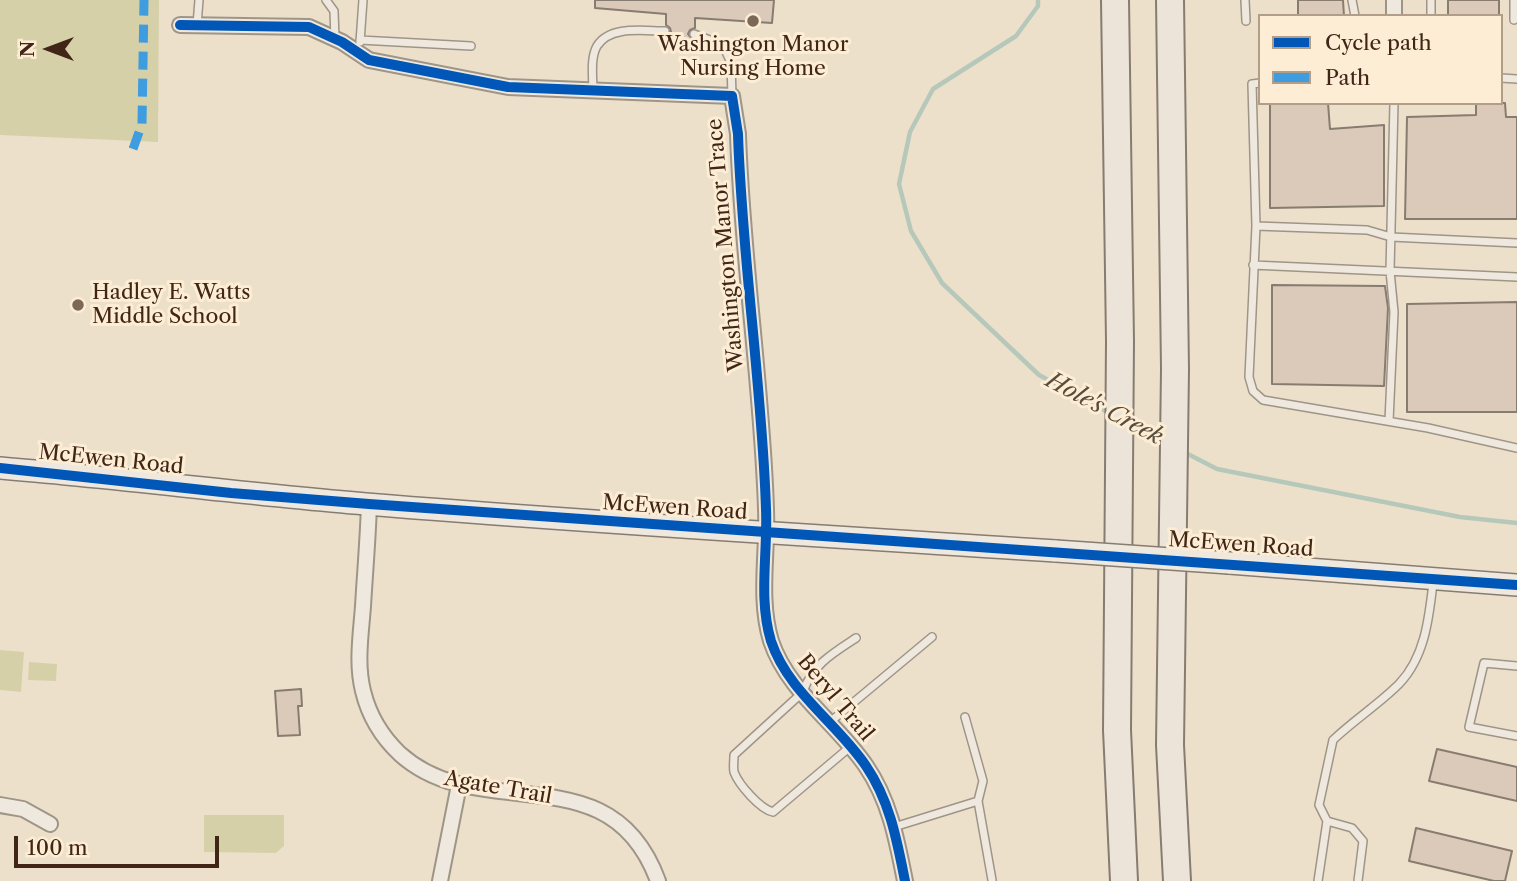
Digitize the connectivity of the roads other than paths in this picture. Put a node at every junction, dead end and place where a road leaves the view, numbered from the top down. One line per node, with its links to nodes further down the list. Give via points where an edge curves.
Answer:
1 (199, 0): 11 (lane)
2 (326, 0): 14 (lane, via 334,11)
3 (363, 0): 16 (lane)
4 (1115, 0): 52 (highway, via 1120,341 1117,730)
5 (1170, 0): 53 (highway, via 1175,369 1170,745)
6 (1245, 0): 9 (lane)
7 (1514, 0): 8 (lane)
8 (1514, 20)
9 (1246, 21)
10 (180, 25): 11 (street, Washington Manor Trace)
11 (197, 25): 14 (street, Washington Manor Trace, via 309,27)
12 (665, 31): 18 (lane, via 615,32 606,37 597,46)
13 (694, 34): 19 (lane, via 723,44 731,63)
14 (335, 39): 16 (street, Washington Manor Trace)
15 (471, 46): 16 (lane)
16 (359, 47): 18 (street, Washington Manor Trace, via 369,60 508,87)
17 (1258, 83): 21 (lane, via 1252,84)
18 (593, 91): 19 (street, Washington Manor Trace)
19 (732, 96): 31 (street, Washington Manor Trace)
20 (1394, 105): 22 (lane)
21 (1256, 226): 22 (lane, via 1367,230); 24 (lane)
22 (1391, 237): 23 (lane); 25 (lane)
23 (1517, 243)
24 (1253, 265): 25 (lane); 27 (lane, via 1248,377 1253,391 1263,400)
25 (1390, 271): 26 (lane); 27 (lane, via 1394,312)
26 (1517, 277)
27 (1389, 421): 28 (lane)
28 (1517, 448)
29 (0, 468): 30 (street, McEwen Road)
30 (369, 505): 31 (street, McEwen Road); 42 (street, Agate Trail, via 359,654 363,692 372,717 395,749 424,772)
31 (766, 533): 32 (street, McEwen Road, bridge); 37 (street, Beryl Trail, via 765,615 788,675)
32 (1433, 578): 33 (street, McEwen Road); 45 (lane, via 1427,631 1410,669 1400,683 1333,740 1319,805)
33 (1517, 585)
34 (932, 637): 39 (lane)
35 (856, 638): 37 (lane, via 826,657 807,678)
36 (1517, 666): 40 (lane, via 1483,663 1469,727)
37 (803, 692): 39 (street, Beryl Trail); 41 (lane, via 734,755 735,774 757,803 773,812)
38 (965, 717): 43 (lane, via 983,779)
39 (829, 722): 41 (street, Beryl Trail)
40 (1517, 736)
41 (851, 746): 47 (street, Beryl Trail, via 879,787)
42 (459, 785): 49 (street); 50 (street, Agate Trail, via 593,807 636,839)
43 (978, 801): 47 (lane); 48 (lane)
44 (0, 805): 46 (street, via 23,809)
45 (1327, 821): 54 (lane); 55 (lane, via 1345,824 1360,836 1364,846)
46 (50, 824)
47 (894, 827): 51 (street, Beryl Trail)
48 (992, 880)
49 (440, 881)
50 (658, 881)
51 (905, 881)
52 (1124, 881)
53 (1177, 881)
54 (1318, 881)
55 (1358, 881)

